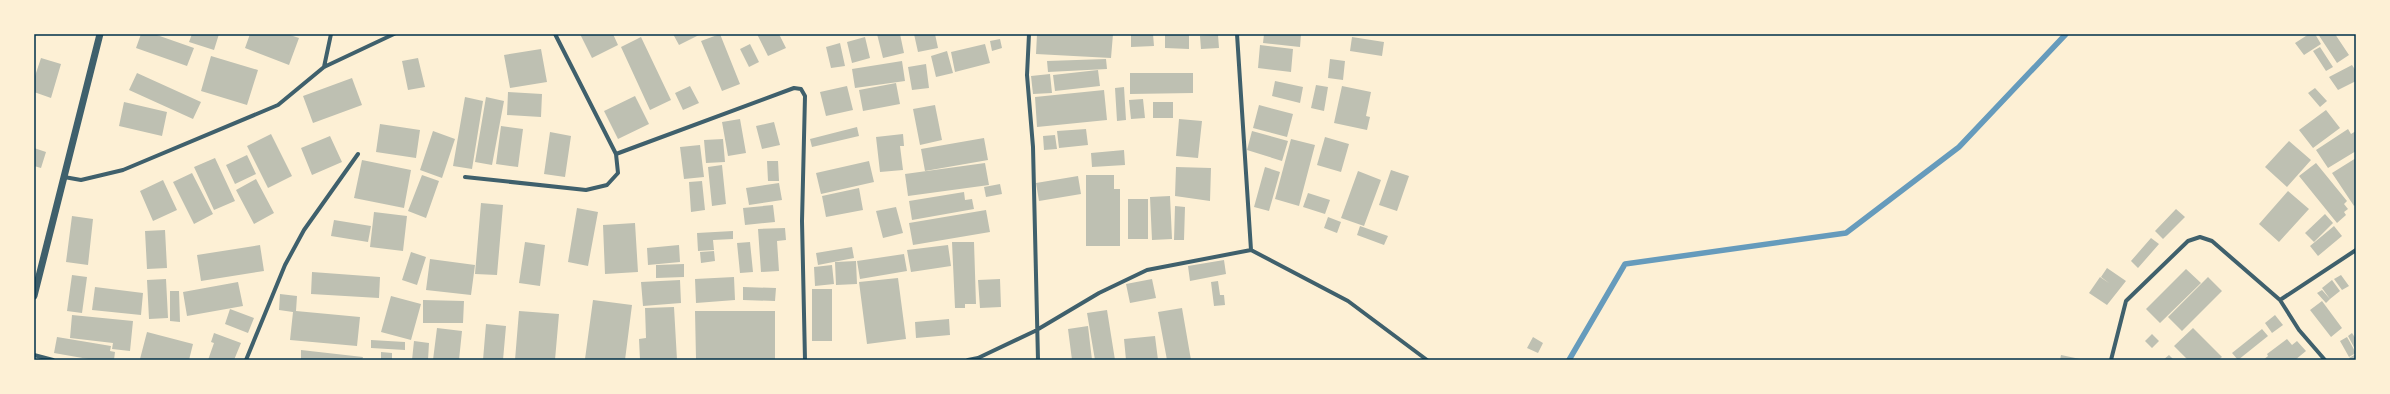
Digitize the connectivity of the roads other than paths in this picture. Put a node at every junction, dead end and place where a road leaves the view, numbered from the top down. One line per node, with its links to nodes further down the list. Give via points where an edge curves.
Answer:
1 (100, 34): 10 (street)
2 (331, 34): 7 (street)
3 (394, 34): 7 (street)
4 (555, 34): 9 (street)
5 (1029, 34): 16 (street)
6 (1237, 34): 12 (street)
7 (324, 67): 10 (street, via 278,105 123,170 81,180)
8 (358, 154): 19 (street, via 304,230 285,265)
9 (616, 154): 11 (street, via 618,173 608,185 586,190); 20 (street, via 794,88 801,89 805,96 802,221)
10 (64, 177): 14 (street)
11 (465, 177)
12 (1251, 250): 16 (street, via 1147,270 1099,293); 23 (street, via 1348,301)
13 (2356, 250): 15 (street)
14 (34, 296)
15 (2280, 300): 24 (street, via 2212,241 2200,237 2188,241 2126,301); 25 (street, via 2299,330)
16 (1036, 331): 21 (street, via 978,358); 22 (street)
17 (34, 355): 18 (street)
18 (53, 360)
19 (246, 360)
20 (805, 360)
21 (968, 360)
22 (1038, 360)
23 (1427, 360)
24 (2111, 360)
25 (2325, 360)

